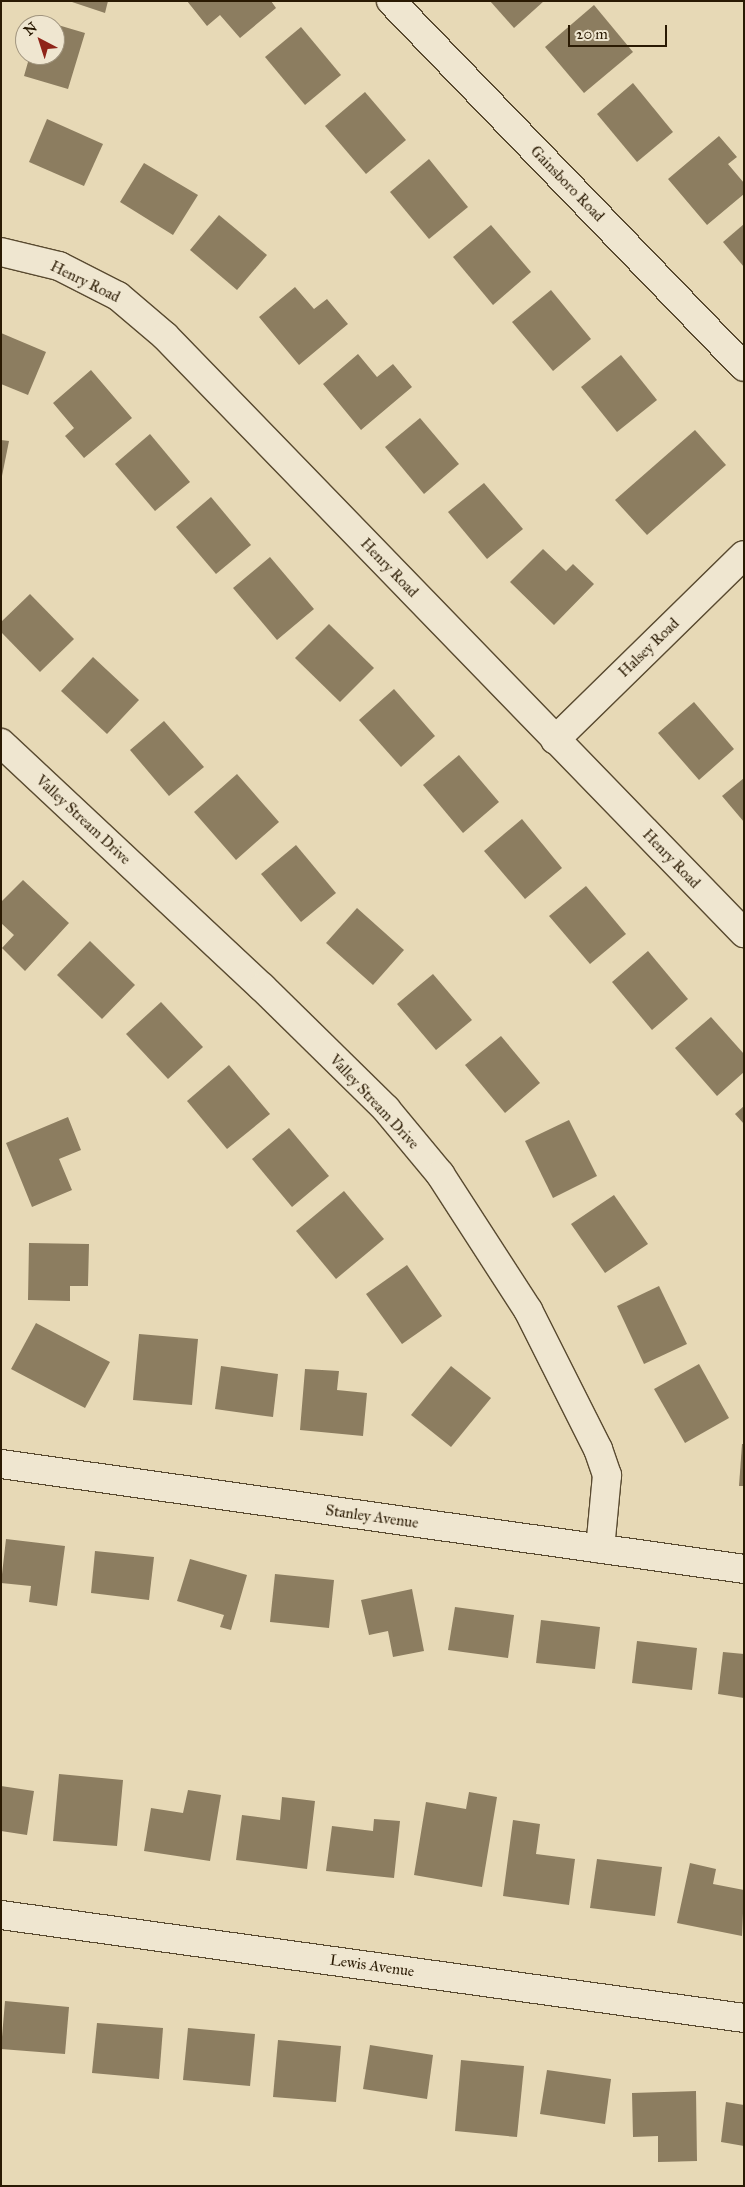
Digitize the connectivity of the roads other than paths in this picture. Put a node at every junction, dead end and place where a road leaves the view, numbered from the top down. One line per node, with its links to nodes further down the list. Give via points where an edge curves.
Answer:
1 (391, 1): 3 (street, Gainsboro Road)
2 (1, 252): 5 (street, Henry Road, via 59,266 118,296 165,336)
3 (744, 367)
4 (744, 555): 5 (street, Halsey Road)
5 (555, 740): 7 (street, Henry Road)
6 (1, 743): 9 (street, Valley Stream Drive, via 386,1109 440,1174 528,1310 598,1450 607,1475)
7 (744, 933)
8 (1, 1464): 9 (street, Stanley Avenue)
9 (600, 1549): 10 (street, Stanley Avenue)
10 (744, 1569)
11 (1, 1915): 12 (street, Lewis Avenue)
12 (744, 2018)

